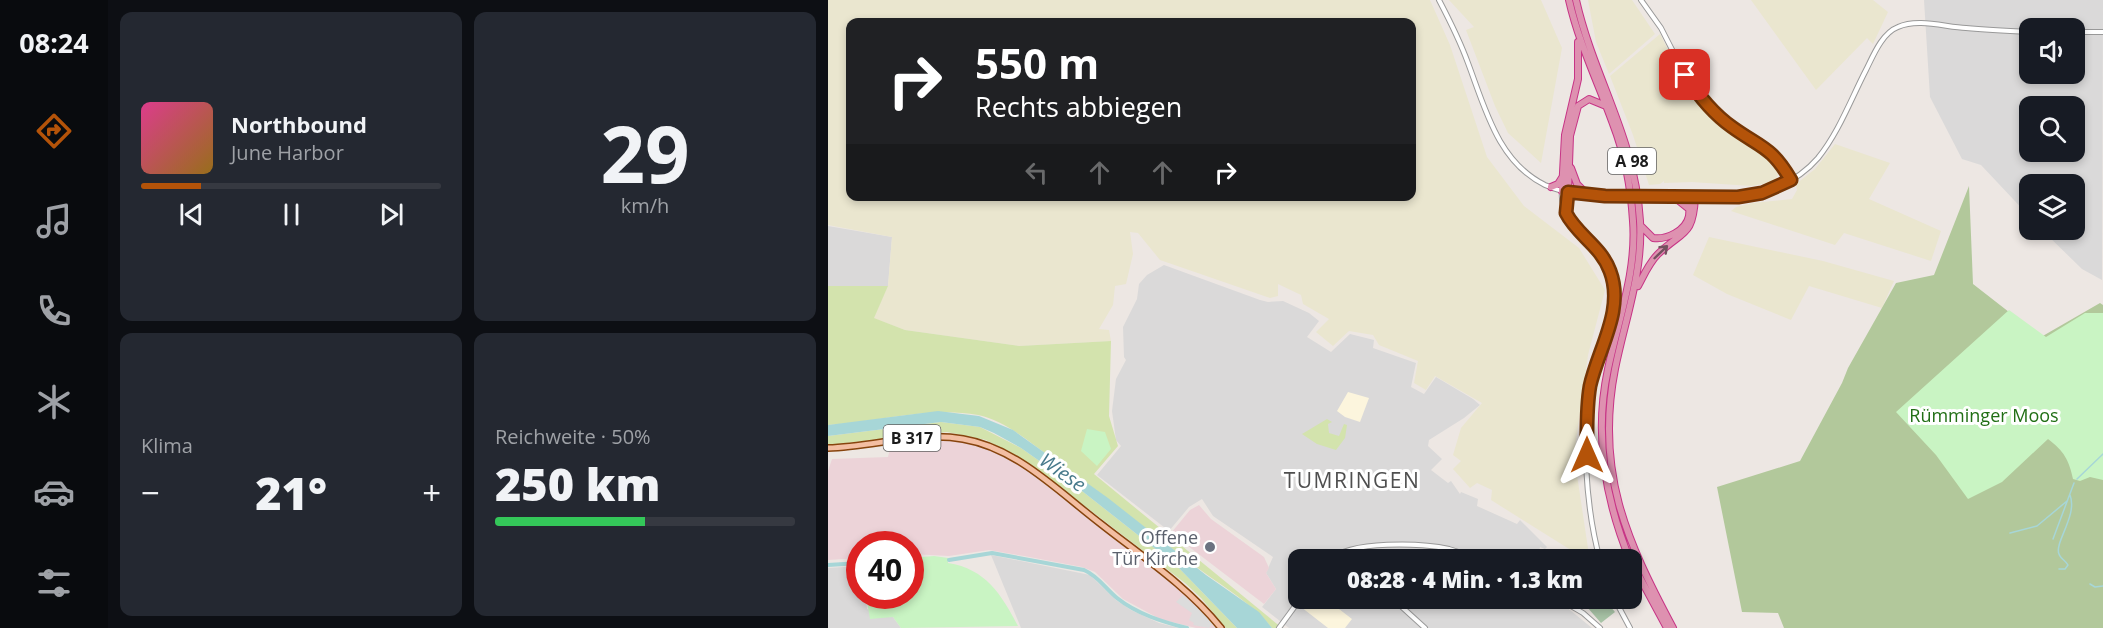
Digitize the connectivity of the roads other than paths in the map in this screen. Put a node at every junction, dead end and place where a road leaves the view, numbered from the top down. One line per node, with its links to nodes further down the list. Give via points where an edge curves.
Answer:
1 (1439, 0): 13 (street, via 1501,143 1522,170)
2 (1569, 0): 8 (highway, A 98)
3 (1576, 0): 19 (highway, A 98, via 1589,47 1628,147)
4 (1641, 0): 12 (street, via 1706,104 1732,127 1768,149)
5 (2019, 31): 12 (street, via 1929,24 1905,25 1890,32 1818,158)
6 (2103, 32): 7 (street)
7 (2085, 33)
8 (1578, 35): 9 (highway, A 98); 11 (highway, via 1578,79 1566,124)
9 (1606, 107): 10 (highway, via 1589,99 1578,106 1570,136); 22 (highway, A 98, via 1626,168 1634,222 1630,274 1602,414 1604,466)
10 (1570, 164): 14 (highway); 15 (highway, via 1577,184)
11 (1563, 176): 13 (highway); 14 (highway)
12 (1791, 180): 17 (street, via 1753,195)
13 (1551, 187): 14 (street)
14 (1565, 192): 15 (street); 26 (street, via 1561,199 1566,213 1599,250 1614,287 1614,308 1593,376 1588,412 1589,501)
15 (1588, 195): 16 (street, bridge)
16 (1674, 197): 17 (street); 18 (highway)
17 (1695, 197): 18 (highway); 20 (highway, one-way to 17, via 1658,255 1690,226)
18 (1689, 209): 19 (highway, via 1685,225 1664,238 1649,236)
19 (1640, 225): 20 (highway, A 98)
20 (1634, 292): 22 (highway, A 98, via 1615,367 1609,419 1612,479)
21 (828, 448): 34 (main road, B 317, via 935,436 991,446 1027,467 1173,579)
22 (1620, 525): 23 (highway, A 98)
23 (1624, 535): 27 (highway, A 98); 39 (highway, A 98)
24 (1359, 549): 25 (street, via 1409,545)
25 (1450, 549)
26 (1598, 549)
27 (1628, 549)
28 (1642, 581): 38 (highway, A 98)
29 (1293, 609): 33 (street)
30 (1404, 609): 35 (street)
31 (1575, 609): 36 (street)
32 (1620, 609): 37 (street)
33 (1280, 627)
34 (1221, 628)
35 (1425, 628)
36 (1600, 628)
37 (1629, 628)
38 (1667, 628)
39 (1673, 628)

